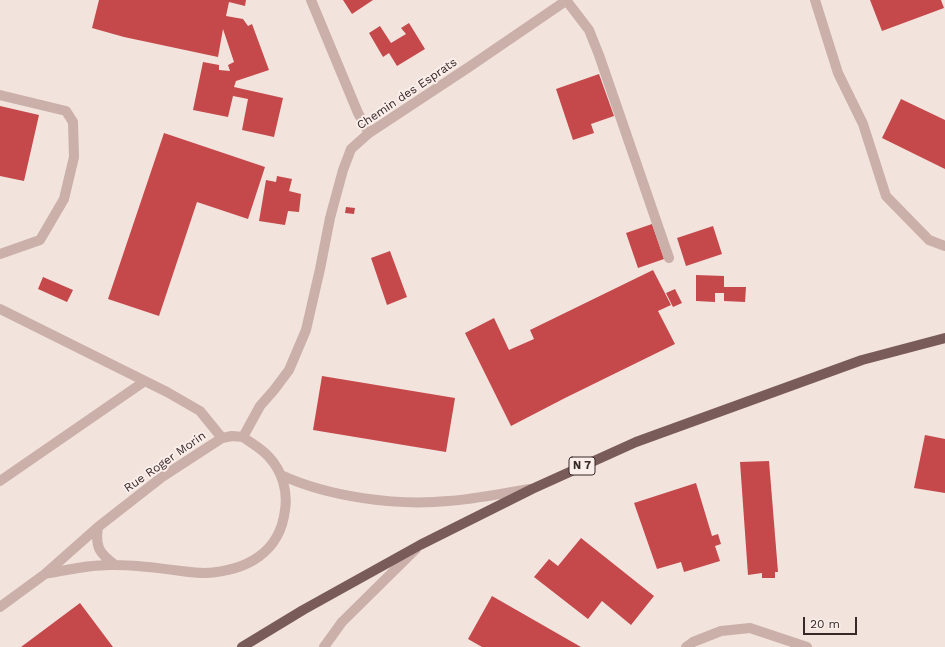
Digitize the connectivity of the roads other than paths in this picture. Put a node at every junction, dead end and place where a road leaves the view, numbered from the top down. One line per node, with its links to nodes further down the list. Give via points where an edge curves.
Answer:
1 (311, 0): 5 (street, via 358,113)
2 (566, 0): 5 (street, Chemin des Esprats); 8 (street, via 591,36)
3 (815, 0): 6 (street, via 838,73 863,124 886,196 929,240)
4 (0, 95): 7 (street, via 66,111 73,122 74,157 64,199 40,240)
5 (369, 133): 12 (street, Chemin des Esprats, via 352,149 343,170 306,330 289,370 260,406)
6 (945, 246)
7 (0, 254)
8 (669, 258)
9 (0, 309): 11 (street)
10 (945, 338): 16 (main road, N 7, via 862,360 644,439)
11 (145, 381): 13 (street, via 200,412); 15 (street)
12 (243, 436): 13 (street, Rue Roger Morin); 14 (street, via 269,457)
13 (222, 438): 17 (street, Rue Roger Morin, via 162,477)
14 (282, 475): 16 (street, via 300,484 331,493 398,502 448,502); 19 (street, via 287,499 284,522 272,545 261,556 246,565 226,571 204,573)
15 (0, 481)
16 (532, 489): 18 (main road, N 7)
17 (98, 527): 19 (street, via 97,546 101,553); 20 (street, Rue Roger Morin)
18 (420, 545): 22 (main road, N 7); 23 (street, via 342,622)
19 (115, 564): 20 (street)
20 (45, 574): 21 (street, Rue Roger Morin)
21 (0, 607)
22 (242, 647)
23 (324, 647)
24 (686, 647): 25 (street, via 721,631 750,628)
25 (807, 647)

